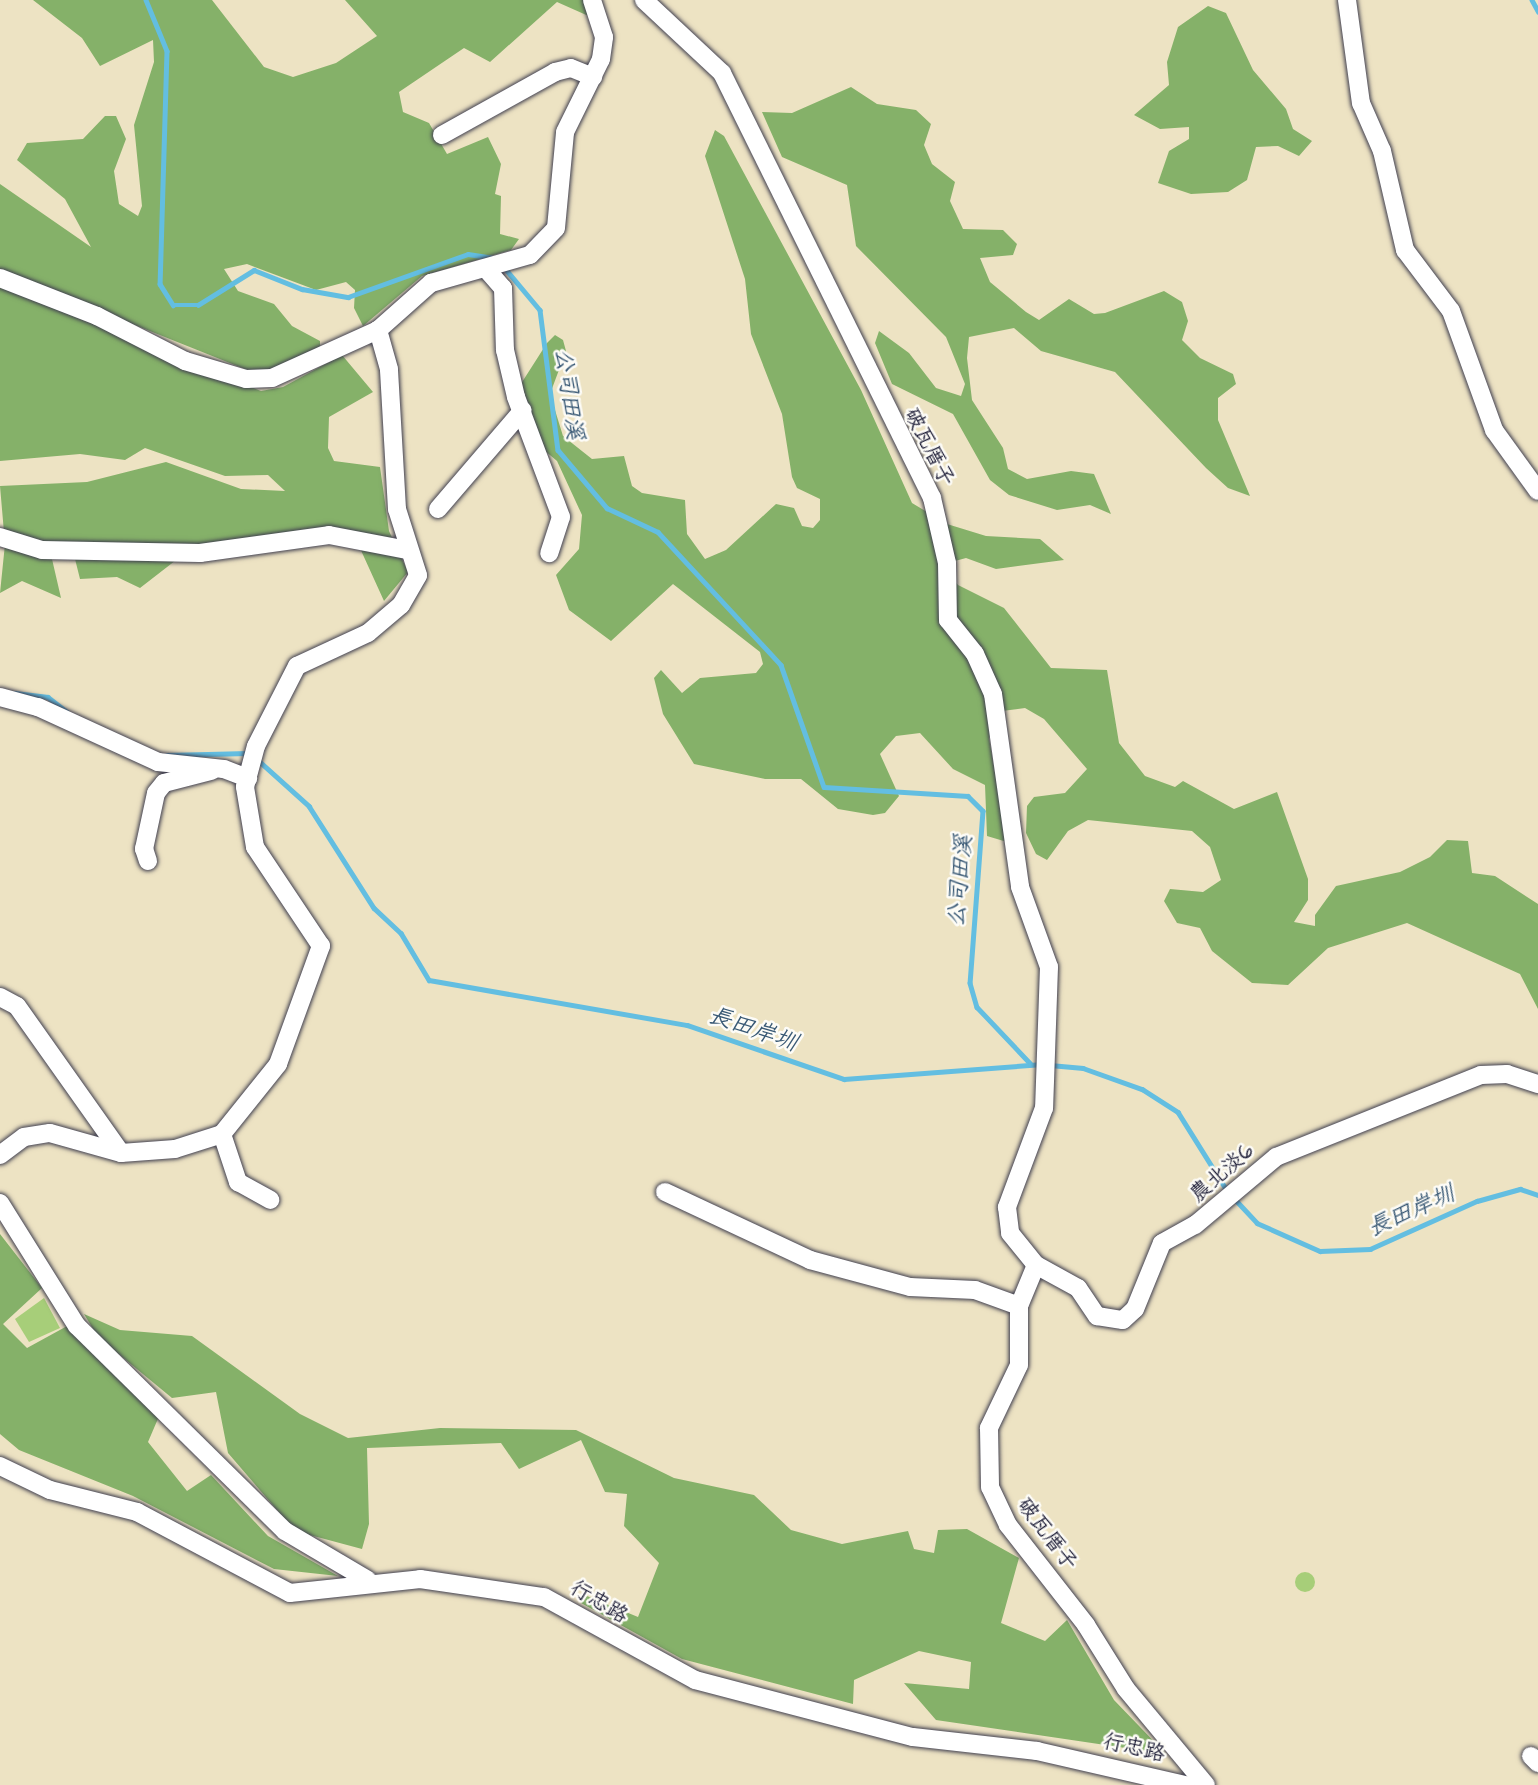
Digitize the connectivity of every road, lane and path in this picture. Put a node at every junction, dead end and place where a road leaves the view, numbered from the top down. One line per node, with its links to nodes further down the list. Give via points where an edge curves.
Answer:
1 (592, 0): 4 (street, via 604,37)
2 (644, 0): 27 (street, 破瓦厝子, via 722,73 932,498 947,563 948,620 975,654 993,694 1020,887 1049,967 1044,1108 1007,1208 1010,1233)
3 (1347, 0): 10 (street, via 1361,103 1382,151 1405,250 1451,311 1494,430)
4 (593, 77): 5 (street, via 571,68 555,72); 6 (street, via 565,132 556,228 530,255)
5 (442, 135)
6 (490, 270): 8 (street, via 431,284); 9 (street, via 503,288 505,350)
7 (0, 278): 8 (street, via 97,316 185,361 247,379 272,378)
8 (377, 330): 13 (street, via 389,369 390,464)
9 (523, 410): 11 (street); 14 (street, via 561,517)
10 (1538, 491)
11 (438, 509)
12 (0, 537): 13 (street, via 42,550 200,553 329,535)
13 (407, 550): 17 (street, via 418,575 401,606 368,632 297,666 256,746)
14 (549, 553)
15 (0, 696): 16 (street, via 38,707 158,762)
16 (224, 769): 17 (street); 18 (street, via 164,783 156,793 144,849)
17 (249, 773): 21 (street, via 247,821 255,848 321,946 278,1064)
18 (148, 861)
19 (0, 997): 22 (street, via 17,1006)
20 (1538, 1084): 27 (street, 農北淡6 / 農北淡6, via 1507,1073 1481,1075 1276,1157 1195,1225 1162,1243 1135,1309 1123,1320 1097,1316 1078,1288)
21 (222, 1134): 22 (street, via 175,1149); 25 (street, via 238,1182)
22 (121, 1153): 23 (street, via 50,1133 24,1137)
23 (0, 1155)
24 (665, 1192): 28 (street, via 810,1260 910,1287 975,1290)
25 (270, 1200)
26 (0, 1203): 30 (street, via 77,1326 285,1531)
27 (1036, 1265): 28 (street, 破瓦厝子)
28 (1019, 1306): 32 (street, 破瓦厝子, via 1019,1365 989,1428 986,1459 998,1508 1126,1689)
29 (0, 1466): 30 (street, 行忠路, via 50,1490 137,1512 269,1587 317,1591)
30 (368, 1580): 31 (street, 行忠路, via 420,1579 544,1597 656,1663 707,1683 913,1737 1037,1751)
31 (1186, 1785)
32 (1206, 1785)

